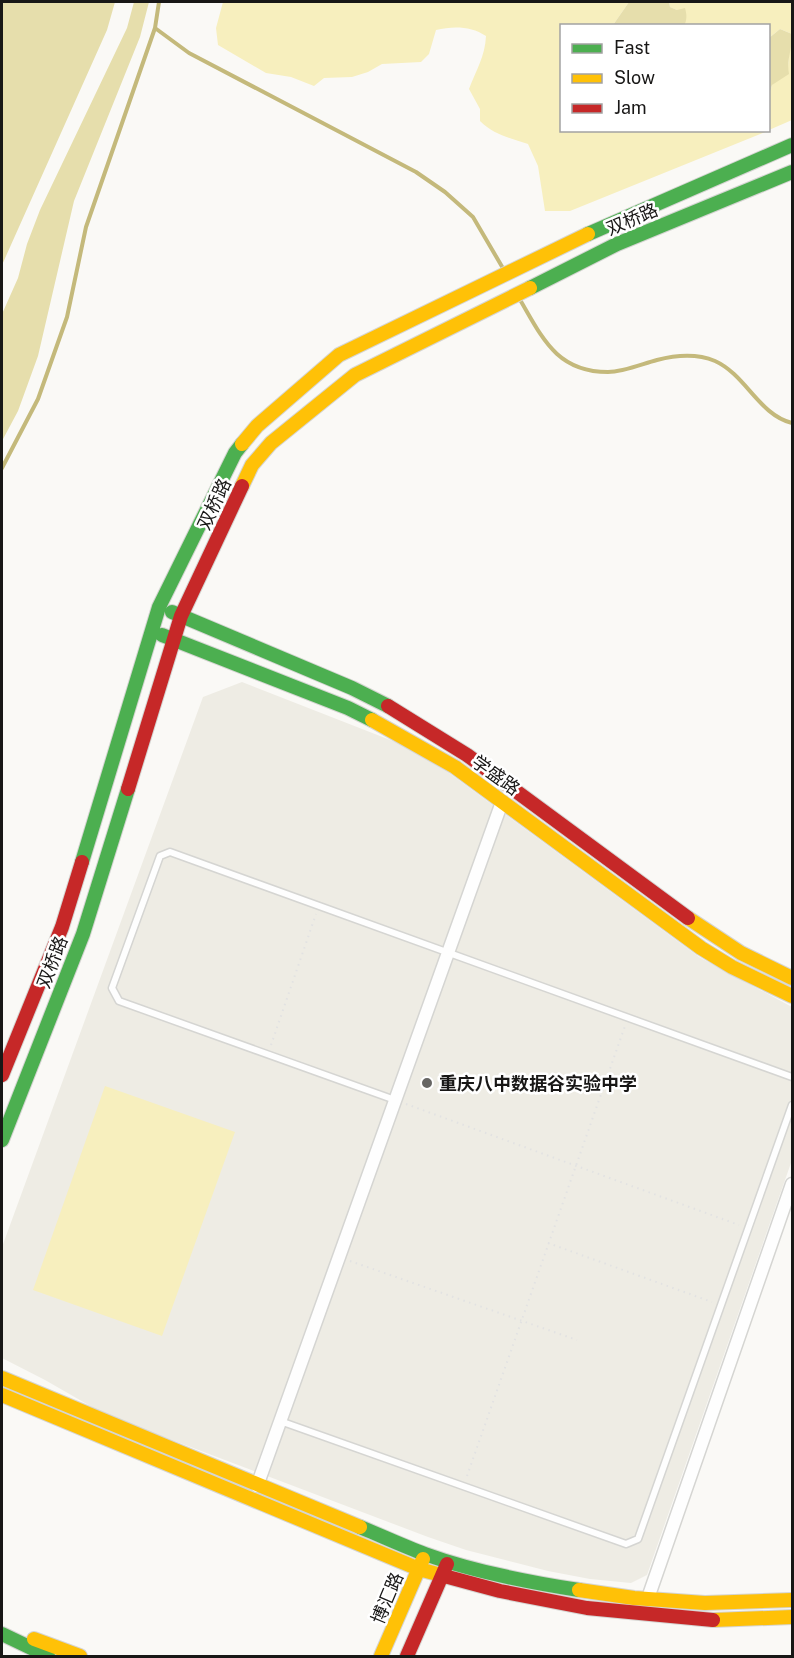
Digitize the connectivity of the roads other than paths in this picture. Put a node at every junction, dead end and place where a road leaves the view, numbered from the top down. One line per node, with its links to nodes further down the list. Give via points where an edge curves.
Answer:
1 (792, 145): 3 (main road, 双桥路, via 607,225 339,355 257,426 235,453)
2 (792, 172): 4 (main road, 双桥路, via 616,244 355,375 271,443 252,465)
3 (159, 607): 4 (main road, 学盛路); 5 (main road, 双桥路)
4 (181, 616): 6 (main road, 双桥路); 9 (main road, 学盛路, via 394,709 467,755 707,932)
5 (152, 631): 6 (main road, 学盛路); 11 (main road, 双桥路, via 62,927)
6 (174, 639): 7 (main road, 学盛路, via 348,708 455,767); 15 (main road, 双桥路, via 83,934)
7 (502, 802): 8 (street); 10 (main road, 学盛路, via 701,948)
8 (448, 953): 12 (lane); 13 (street); 13 (lane, via 170,852 160,856 112,988 119,1001)
9 (792, 978)
10 (792, 996)
11 (2, 1076)
12 (792, 1077)
13 (395, 1100): 19 (street)
14 (792, 1105): 19 (lane, via 638,1539 626,1544)
15 (2, 1140)
16 (792, 1184): 25 (street)
17 (2, 1378): 20 (main road)
18 (2, 1395): 23 (main road)
19 (280, 1421): 20 (street)
20 (257, 1486): 21 (main road)
21 (424, 1554): 22 (main road); 23 (main road, 博汇路)
22 (448, 1562): 24 (main road); 25 (main road, via 583,1593)
23 (419, 1569): 24 (main road); 32 (main road, 博汇路)
24 (442, 1576): 27 (main road, via 586,1608 705,1620); 33 (main road)
25 (648, 1598): 26 (main road, via 706,1603)
26 (792, 1599)
27 (792, 1617)
28 (2, 1627): 31 (main road)
29 (2, 1634): 30 (main road)
30 (48, 1656)
31 (80, 1656)
32 (381, 1656)
33 (407, 1656)

